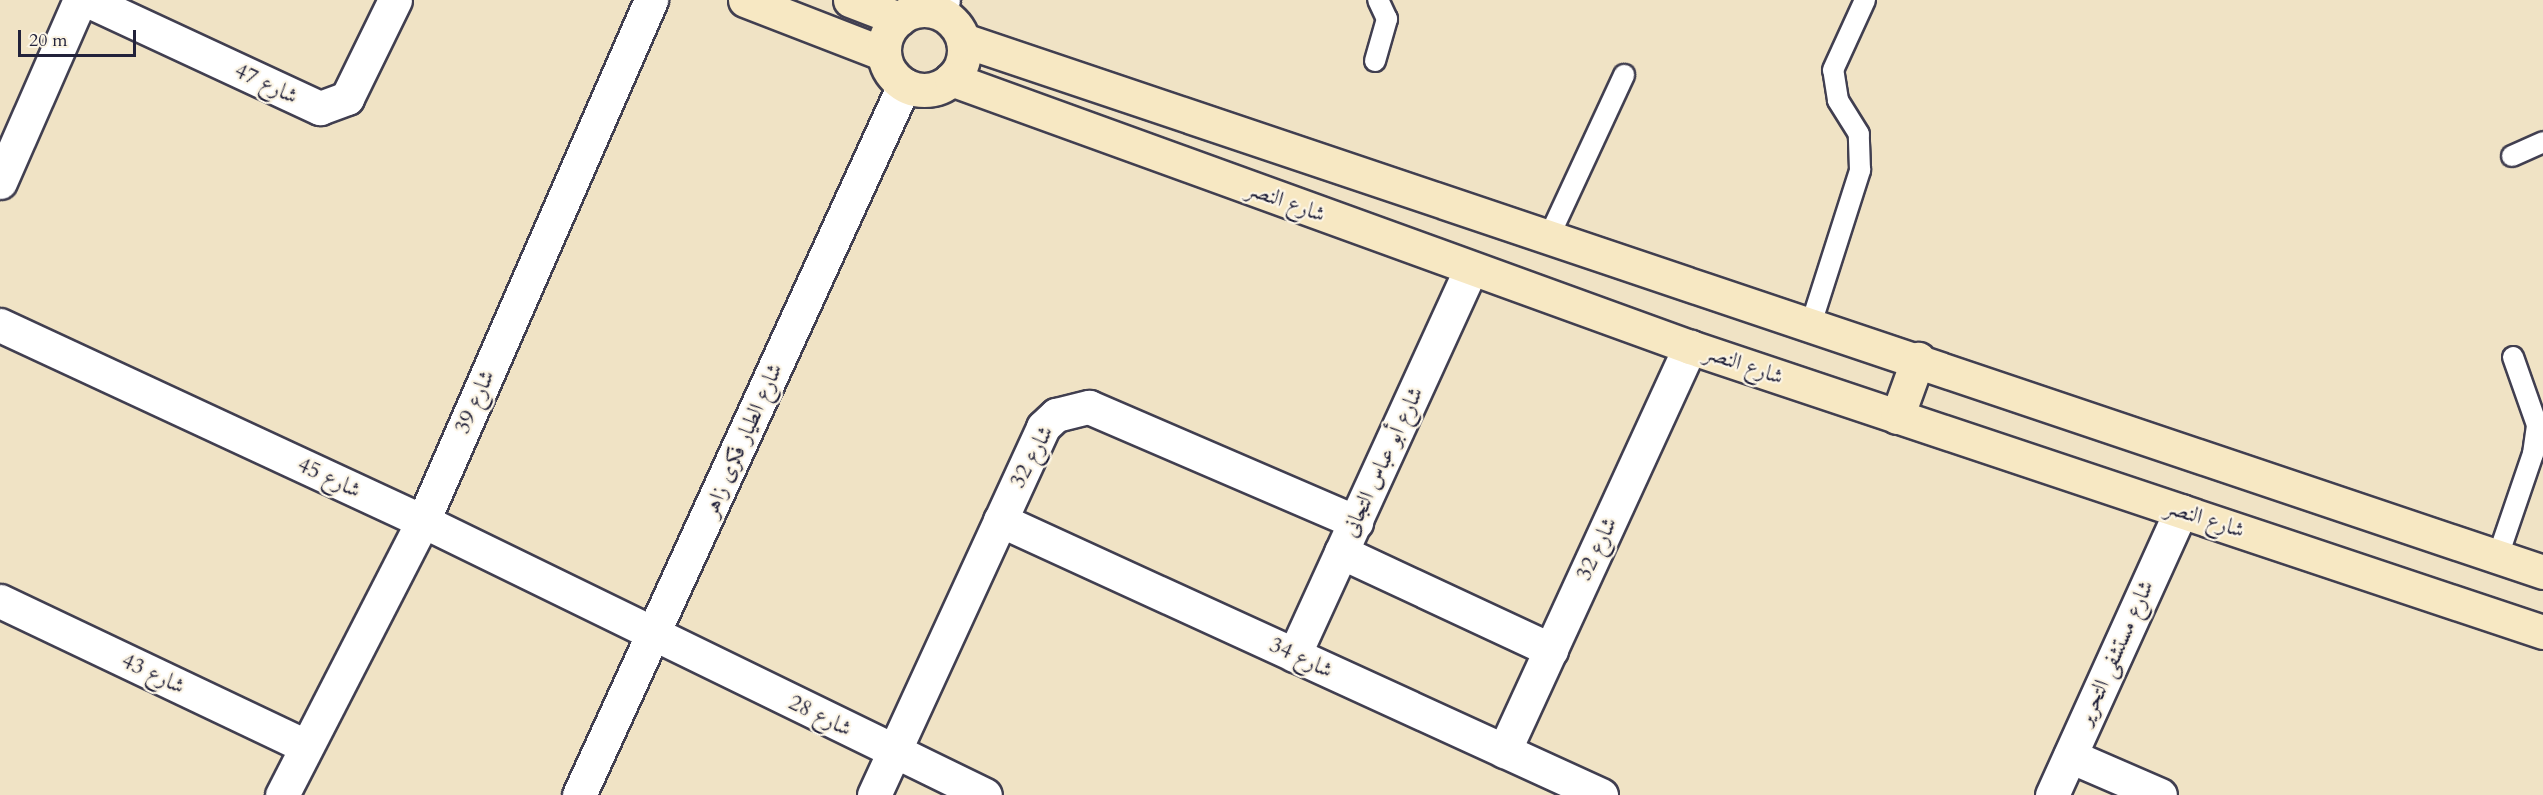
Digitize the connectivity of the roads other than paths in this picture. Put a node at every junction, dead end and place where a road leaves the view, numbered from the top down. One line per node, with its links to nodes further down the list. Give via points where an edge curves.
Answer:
1 (80, 0): 19 (street)
2 (87, 0): 3 (street, شارع 47, via 320,108 347,98)
3 (395, 0)
4 (651, 0): 30 (street, شارع 39)
5 (746, 0): 12 (main road)
6 (850, 0): 10 (main road)
7 (1378, 0): 13 (lane, via 1387,19)
8 (1865, 0): 22 (lane, via 1833,70 1838,100 1859,134 1860,170)
9 (940, 6): 10 (main road, via 917,10); 11 (main road)
10 (899, 19): 12 (main road, via 887,35)
11 (963, 40): 15 (main road, via 961,65); 20 (main road)
12 (884, 54): 16 (main road)
13 (1376, 61)
14 (1624, 75): 20 (lane)
15 (951, 79): 16 (main road, via 929,90); 21 (main road, شارع النصر)
16 (904, 85): 37 (street, شارع الطيار فكرى زاهر)
17 (2543, 142): 18 (lane)
18 (2512, 156)
19 (0, 182)
20 (1548, 239): 22 (main road)
21 (1471, 269): 24 (main road, شارع النصر); 31 (street, شارع أبو عباس التجانى)
22 (1811, 324): 26 (main road)
23 (0, 325): 30 (street, شارع 45)
24 (1690, 346): 27 (main road, شارع النصر); 38 (street, شارع 32)
25 (2513, 357): 33 (lane, via 2537,425 2533,454)
26 (1918, 359): 27 (main road); 33 (main road)
27 (1897, 417): 28 (main road, شارع النصر)
28 (2181, 511): 36 (main road, شارع النصر); 43 (street, شارع مستشفى التحرير)
29 (1000, 520): 31 (street, شارع 32, via 1043,427 1056,415 1089,407); 39 (street, شارع 34); 42 (street, شارع 32)
30 (423, 522): 37 (street, شارع 45); 40 (street, شارع 39)
31 (1356, 522): 32 (street, شارع أبو عباس التجانى)
32 (1341, 552): 38 (street); 39 (street, شارع أبو عباس التجانى)
33 (2498, 556): 34 (main road)
34 (2543, 572)
35 (0, 602): 40 (street, شارع 43)
36 (2543, 632)
37 (656, 634): 42 (street, شارع 28); 45 (street, شارع الطيار فكرى زاهر)
38 (1551, 650): 41 (street, شارع 32)
39 (1294, 655): 41 (street, شارع 34)
40 (306, 746): 44 (street, شارع 39)
41 (1504, 751): 48 (street, شارع 34)
42 (894, 752): 46 (street, شارع 32); 47 (street, شارع 28)
43 (2070, 756): 49 (street, شارع مستشفى التحرير); 50 (street)
44 (282, 795)
45 (579, 795)
46 (874, 795)
47 (985, 795)
48 (1601, 795)
49 (2052, 795)
50 (2160, 795)

